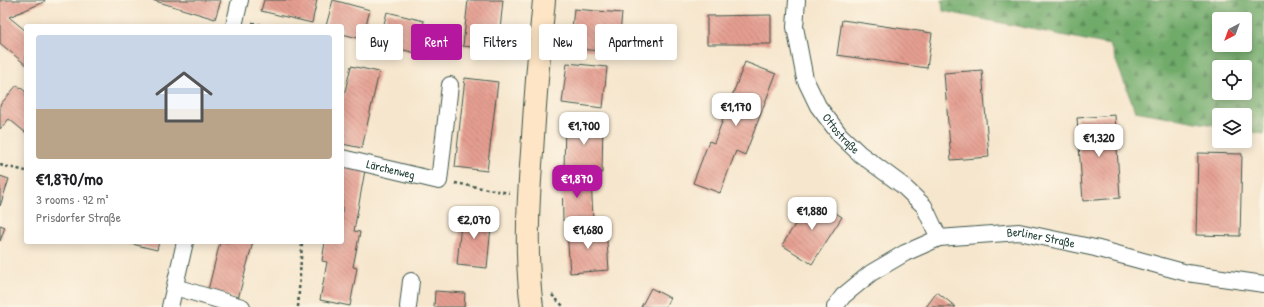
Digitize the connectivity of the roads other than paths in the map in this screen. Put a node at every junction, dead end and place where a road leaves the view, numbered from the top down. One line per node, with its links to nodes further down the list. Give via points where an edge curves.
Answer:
1 (240, 0): 4 (street)
2 (544, 0): 15 (street, via 529,196 529,285)
3 (797, 0): 7 (street, Ottostraße, via 795,27 805,79 818,106 840,135 860,154 902,185 924,206)
4 (234, 24)
5 (450, 85): 6 (street, Lärchenweg, via 438,180)
6 (344, 158)
7 (939, 238): 10 (street, Berliner Straße, via 1019,232 1095,248 1187,273); 16 (street, Berliner Straße, via 905,253 870,273 843,296)
8 (185, 244): 11 (street)
9 (411, 282): 14 (street)
10 (1264, 284)
11 (175, 287): 12 (street); 13 (street)
12 (170, 307)
13 (242, 307)
14 (408, 307)
15 (532, 307)
16 (835, 307)

